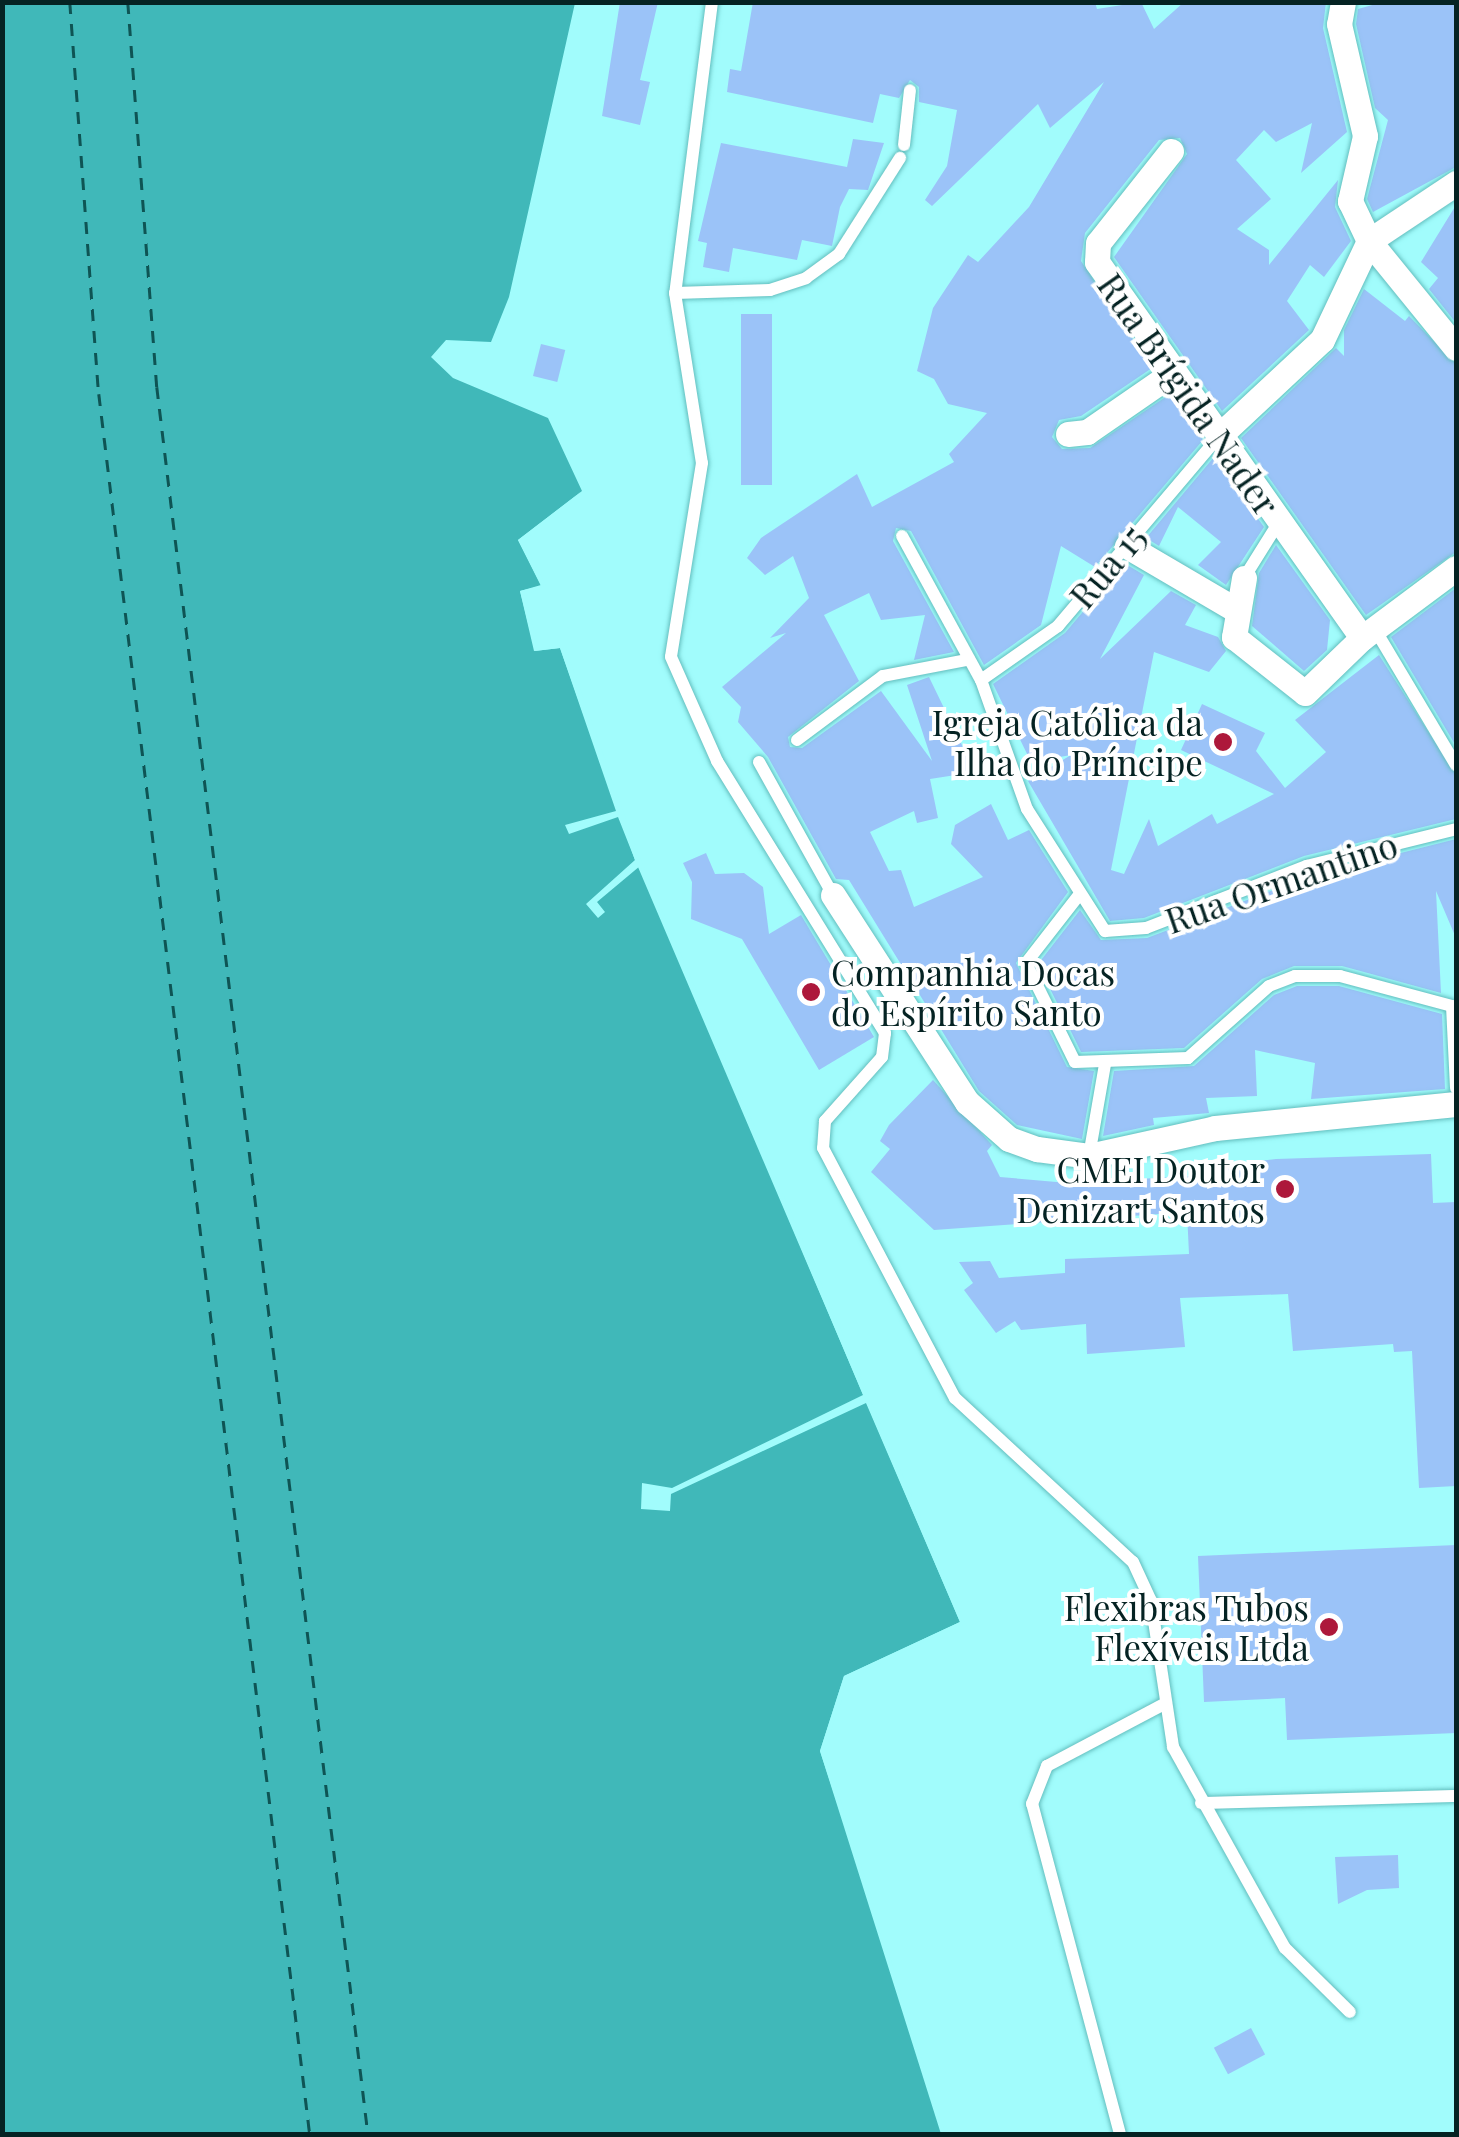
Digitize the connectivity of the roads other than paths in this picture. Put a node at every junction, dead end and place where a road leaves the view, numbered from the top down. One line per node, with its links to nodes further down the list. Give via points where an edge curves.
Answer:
1 (712, 2): 7 (lane)
2 (1343, 2): 6 (street, via 1338,24 1365,136 1350,201)
3 (910, 90): 7 (lane, via 902,152 840,254 806,278 770,290)
4 (1171, 151): 9 (street, Rua Brígida Nader, via 1095,252)
5 (1456, 183): 6 (street)
6 (1369, 241): 8 (street); 11 (street, via 1322,340)
7 (675, 294): 31 (lane, via 702,463 671,657 717,761 887,1046 825,1121 823,1148 955,1398 1133,1562 1151,1602)
8 (1456, 348)
9 (1174, 372): 10 (street, via 1087,432); 11 (street, Rua Brígida Nader)
10 (1068, 434)
11 (1220, 436): 12 (street, Rua Brígida Nader); 14 (lane, Rua 15)
12 (1279, 522): 16 (lane); 18 (street, Rua Brígida Nader)
13 (902, 536): 19 (lane)
14 (1128, 546): 17 (street); 20 (lane, Rua 15, via 1050,634)
15 (1456, 568): 18 (street)
16 (1244, 578): 17 (street)
17 (1236, 610): 18 (street, via 1232,627 1242,650 1305,693)
18 (1369, 634): 23 (lane, Rua Brígida Nader)
19 (966, 660): 20 (lane); 21 (lane, via 883,676)
20 (981, 680): 26 (lane, via 1015,785)
21 (797, 740)
22 (759, 762): 25 (lane)
23 (1456, 765)
24 (1456, 830): 26 (lane, Rua Ormantino, via 1307,866 1146,928 1105,931)
25 (833, 895): 30 (street, via 984,1122 1037,1150)
26 (1079, 895): 27 (lane, via 1026,963 1075,1062)
27 (1105, 1064): 28 (lane, via 1188,1058 1251,996 1295,976 1361,977 1452,1006); 30 (lane)
28 (1456, 1088)
29 (1456, 1104): 30 (street, via 1214,1128)
30 (1090, 1156)
31 (1162, 1705): 33 (lane); 35 (lane, via 1046,1766 1032,1804)
32 (1456, 1796): 33 (lane)
33 (1201, 1803): 34 (lane, via 1285,1948)
34 (1350, 2012)
35 (1120, 2134)

